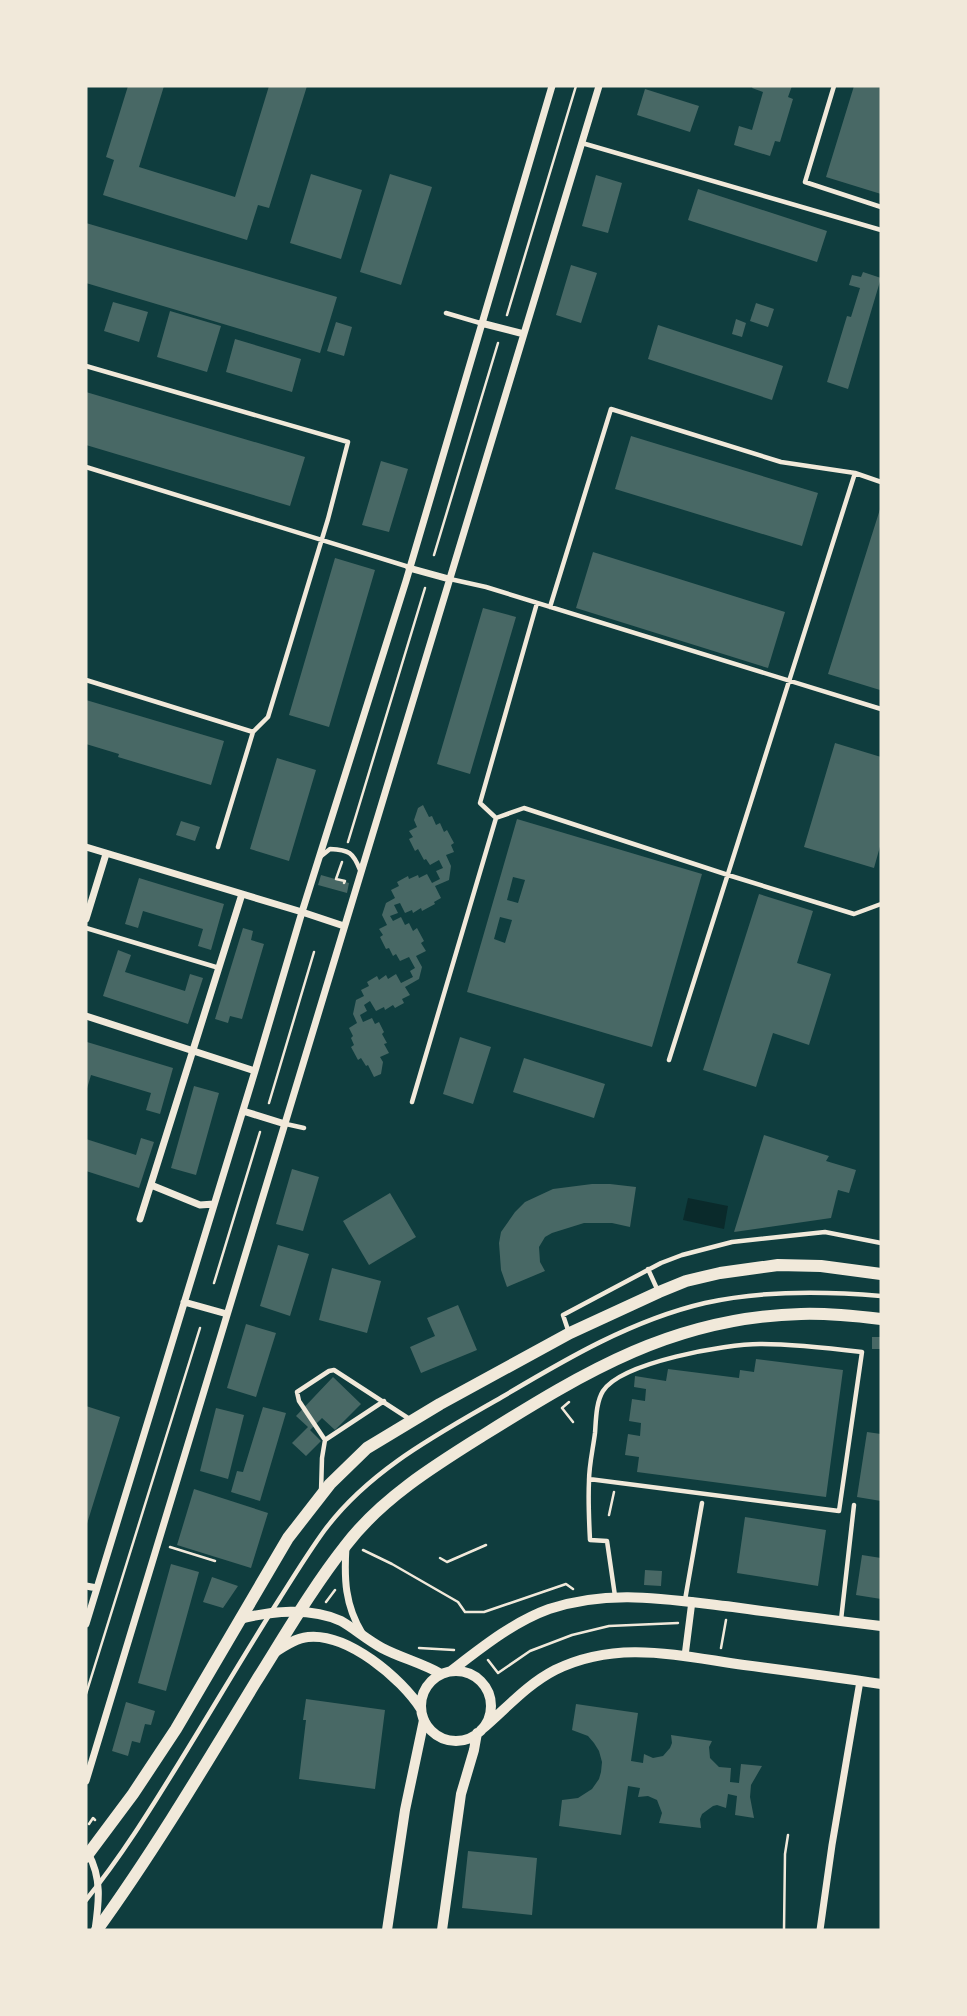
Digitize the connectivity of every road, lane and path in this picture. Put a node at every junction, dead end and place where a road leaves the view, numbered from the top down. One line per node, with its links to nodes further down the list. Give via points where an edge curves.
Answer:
1 (552, 86): 10 (street)
2 (576, 86): 9 (path)
3 (599, 86): 5 (street)
4 (834, 86): 6 (lane, via 805,182)
5 (582, 142): 7 (lane); 11 (street)
6 (881, 206)
7 (881, 230)
8 (446, 313): 10 (lane)
9 (507, 315)
10 (481, 323): 11 (street); 19 (street)
11 (524, 334): 20 (street)
12 (498, 343): 18 (path)
13 (86, 366): 17 (lane, via 348,442)
14 (86, 467): 17 (lane)
15 (855, 473): 16 (lane); 23 (lane, via 781,462 611,408); 25 (lane)
16 (881, 482)
17 (321, 540): 19 (lane); 27 (lane, via 268,717)
18 (434, 555)
19 (410, 568): 20 (street); 34 (street)
20 (449, 579): 22 (lane); 35 (street)
21 (425, 588): 29 (path)
22 (537, 603): 23 (lane); 28 (lane, via 480,803)
23 (550, 607): 25 (lane)
24 (86, 680): 27 (lane)
25 (789, 680): 26 (lane); 36 (lane)
26 (881, 709)
27 (253, 732): 30 (lane)
28 (496, 818): 36 (lane, via 524,808); 50 (lane)
29 (353, 824)
30 (218, 847)
31 (86, 848): 32 (street)
32 (106, 854): 38 (street); 41 (street)
33 (343, 858): 37 (path, via 336,879)
34 (318, 859): 35 (lane, via 330,849 345,850 356,858); 40 (street)
35 (361, 871): 42 (street)
36 (728, 875): 39 (lane, via 854,914); 48 (lane)
37 (345, 881)
38 (242, 894): 40 (street); 45 (street)
39 (881, 904)
40 (302, 912): 42 (street); 49 (street)
41 (86, 919)
42 (344, 926): 53 (street)
43 (86, 928): 45 (lane)
44 (314, 952): 51 (path)
45 (219, 968): 47 (street)
46 (86, 1016): 47 (street)
47 (193, 1051): 49 (street); 56 (street)
48 (669, 1060)
49 (255, 1071): 52 (street)
50 (412, 1102)
51 (269, 1103)
52 (243, 1111): 53 (street); 57 (street)
53 (285, 1124): 54 (lane); 66 (street)
54 (303, 1128)
55 (260, 1132): 62 (path)
56 (151, 1185): 57 (street, via 200,1205); 58 (street)
57 (214, 1204): 65 (street)
58 (140, 1219)
59 (881, 1243): 60 (lane, via 825,1232 745,1241 682,1255)
60 (648, 1269): 63 (lane); 69 (lane, via 563,1315)
61 (881, 1274): 63 (main road, via 806,1265 764,1266 707,1276)
62 (214, 1283)
63 (659, 1292): 69 (main road)
64 (881, 1296): 95 (lane, via 781,1293 708,1302 642,1324 577,1354 422,1445 368,1483 323,1532)
65 (184, 1302): 66 (street); 87 (street)
66 (227, 1314): 115 (street)
67 (881, 1319): 81 (main road, via 802,1314 737,1320 632,1351 579,1377 455,1453 383,1506)
68 (200, 1328): 111 (path)
69 (570, 1333): 72 (main road)
70 (384, 1401): 72 (lane); 74 (lane); 74 (lane, via 340,1372 329,1371 297,1392)
71 (570, 1402): 73 (path, via 562,1408)
72 (412, 1420): 77 (main road, via 367,1448)
73 (573, 1422)
74 (325, 1440): 77 (lane)
75 (589, 1479): 76 (lane); 76 (lane, via 598,1404 603,1392 619,1378 651,1364 723,1347 759,1344 862,1352 839,1511); 89 (lane, via 590,1540 607,1541)
76 (616, 1482): 80 (path)
77 (321, 1495): 96 (main road, via 288,1538)
78 (702, 1503): 91 (lane)
79 (854, 1505): 97 (lane)
80 (609, 1516)
81 (347, 1543): 90 (path, via 458,1602 465,1612 484,1612 566,1584); 94 (main road); 101 (street, via 345,1588)
82 (486, 1545): 84 (path, via 447,1562)
83 (170, 1547): 85 (path)
84 (440, 1558)
85 (215, 1561)
86 (86, 1586): 87 (street)
87 (97, 1588): 99 (street)
88 (335, 1590): 92 (path)
89 (615, 1597): 90 (street); 91 (street)
90 (589, 1600): 108 (street, via 520,1623)
91 (688, 1601): 93 (street); 105 (street)
92 (322, 1607)
93 (728, 1607): 97 (street); 107 (path)
94 (300, 1612): 95 (street); 101 (street, via 337,1619); 104 (main road)
95 (270, 1614): 96 (street); 121 (lane)
96 (240, 1619): 120 (main road, via 169,1738)
97 (841, 1621): 100 (street)
98 (678, 1623): 106 (path, via 609,1626 572,1634 530,1651 498,1673)
99 (86, 1624)
100 (881, 1626)
101 (362, 1634): 108 (street, via 386,1650)
102 (415, 1647): 103 (path)
103 (456, 1650)
104 (274, 1653): 112 (street, via 305,1638 335,1640 389,1673); 123 (main road, via 148,1857)
105 (685, 1656): 107 (street); 114 (street, via 623,1651 576,1661 530,1685)
106 (485, 1657)
107 (719, 1661): 109 (street)
108 (446, 1673): 112 (street, via 425,1688); 114 (street, via 472,1675 487,1690 491,1711)
109 (860, 1681): 110 (street); 127 (street)
110 (881, 1684)
111 (86, 1695)
112 (421, 1709): 113 (street)
113 (424, 1720): 114 (street, via 430,1730 450,1741); 124 (street)
114 (479, 1732): 125 (street, via 459,1803)
115 (87, 1771): 116 (street)
116 (86, 1781)
117 (97, 1822): 118 (path, via 93,1818)
118 (89, 1824)
119 (788, 1835): 126 (path)
120 (87, 1853): 121 (street)
121 (99, 1884): 122 (lane); 123 (street)
122 (86, 1900)
123 (96, 1930)
124 (387, 1930)
125 (442, 1930)
126 (784, 1930)
127 (820, 1930)

